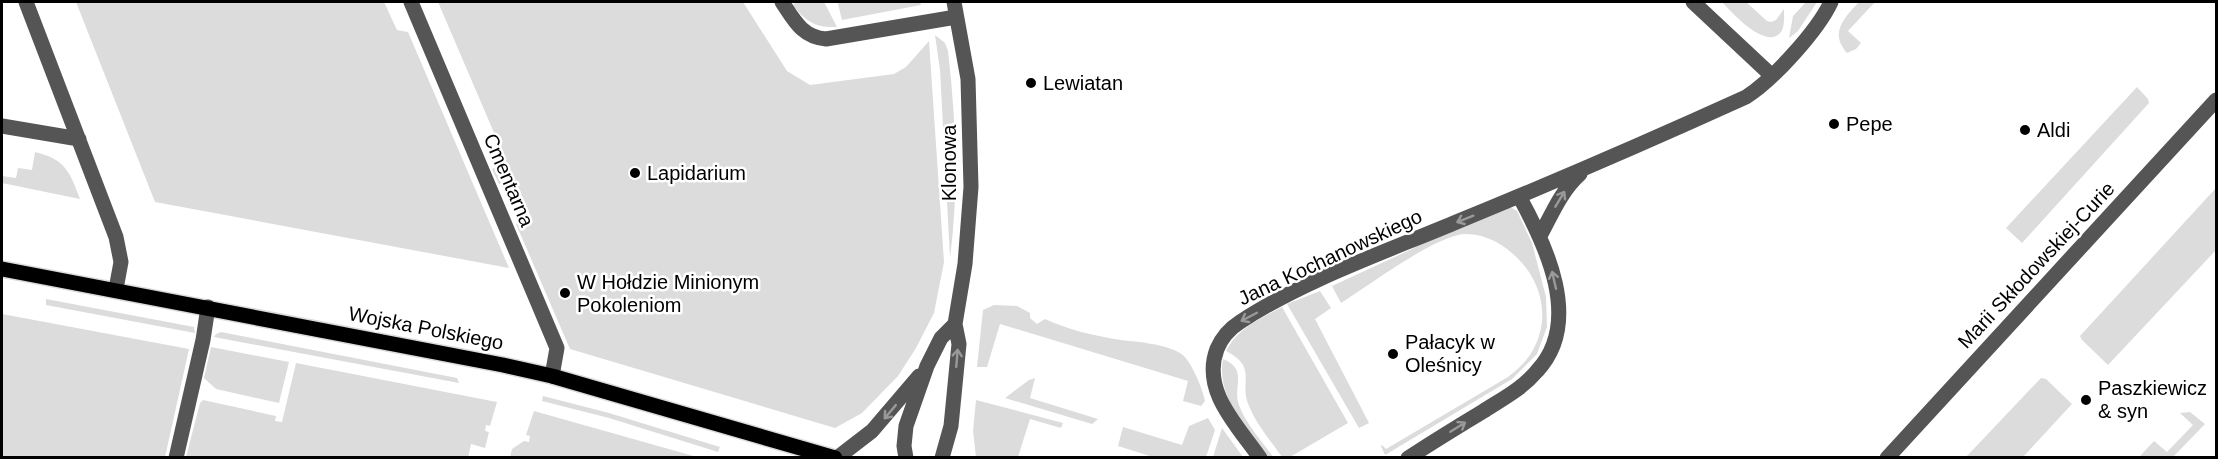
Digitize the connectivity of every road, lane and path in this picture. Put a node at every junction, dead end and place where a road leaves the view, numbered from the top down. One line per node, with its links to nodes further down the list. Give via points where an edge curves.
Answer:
1 (26, 2): 10 (street)
2 (782, 2): 6 (street, via 800,28 826,39)
3 (1693, 2): 7 (street)
4 (1831, 2): 7 (street, Jana Kochanowskiego, via 1809,36)
5 (412, 4): 19 (street, Cmentarna, via 557,348)
6 (955, 9): 17 (street, Klonowa, via 968,79 971,187)
7 (1772, 75): 11 (street, Jana Kochanowskiego, via 1746,97)
8 (2217, 100): 26 (street, Marii Skłodowskiej-Curie)
9 (2, 126): 10 (street)
10 (79, 139): 15 (street, via 116,237 121,262)
11 (1587, 168): 12 (street, Jana Kochanowskiego); 13 (street, Jana Kochanowskiego, one-way to 11, via 1570,182)
12 (1519, 196): 13 (street); 24 (street, Jana Kochanowskiego, one-way to 24, via 1357,263 1240,322 1224,335 1216,351 1214,385 1222,404)
13 (1540, 236): 25 (street, one-way to 13, via 1520,388 1539,370 1556,338 1559,320 1554,280)
14 (2, 269): 15 (main road, Wojska Polskiego)
15 (116, 289): 16 (main road, Wojska Polskiego)
16 (208, 307): 19 (main road, Wojska Polskiego); 20 (street)
17 (955, 324): 18 (street, Klonowa, via 941,338); 23 (street, Klonowa, one-way to 17, via 951,426 959,344)
18 (927, 366): 21 (street, Klonowa, one-way to 21, via 872,431); 22 (street, Klonowa, via 906,426)
19 (552, 376): 21 (main road, Wojska Polskiego)
20 (176, 458)
21 (836, 458)
22 (906, 458)
23 (942, 458)
24 (1260, 458)
25 (1408, 458)
26 (1887, 458)

